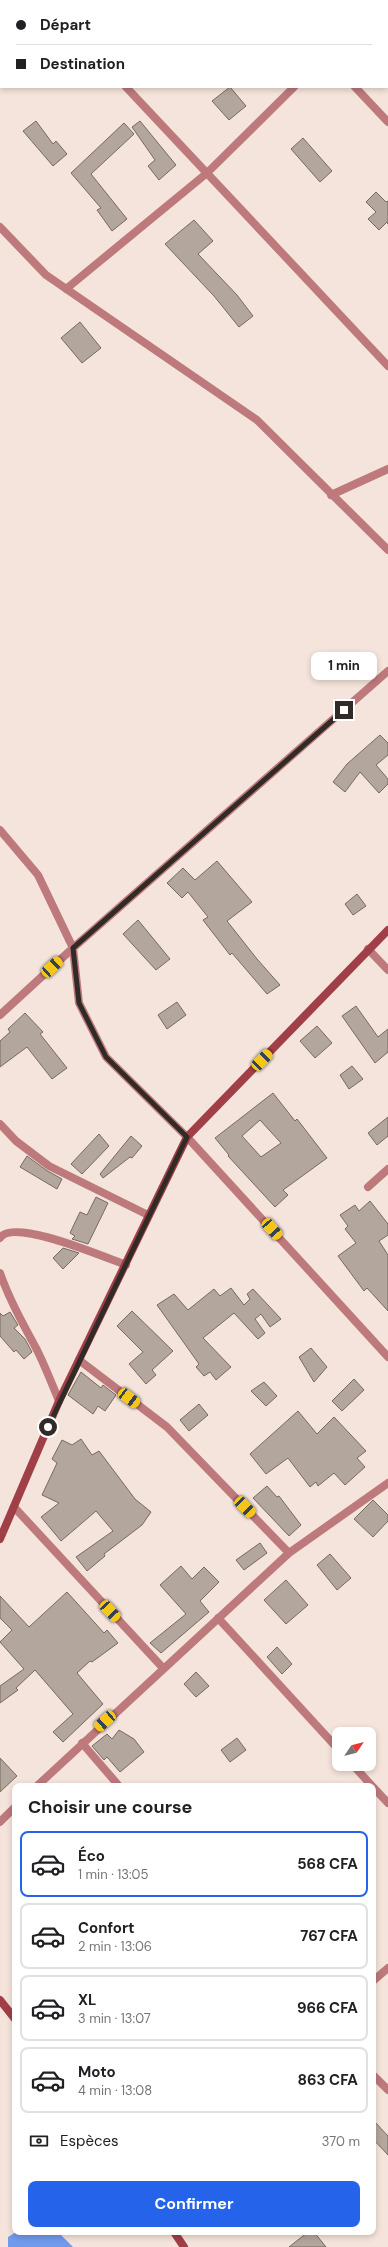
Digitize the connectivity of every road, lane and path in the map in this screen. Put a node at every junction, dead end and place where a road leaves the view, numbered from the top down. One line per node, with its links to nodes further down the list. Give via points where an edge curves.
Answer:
1 (127, 88): 5 (street)
2 (293, 88): 5 (street)
3 (356, 88): 4 (street)
4 (388, 122)
5 (207, 174): 7 (street); 8 (street)
6 (0, 228): 7 (street, via 46,276)
7 (66, 289): 10 (street, via 257,420)
8 (388, 366)
9 (388, 469): 10 (street)
10 (331, 495): 11 (street)
11 (388, 550)
12 (388, 671): 15 (street)
13 (0, 830): 15 (street, via 38,875)
14 (388, 930): 16 (main road)
15 (73, 948): 18 (street); 20 (street, via 79,1003 106,1057)
16 (368, 949): 17 (street); 20 (main road)
17 (388, 970)
18 (0, 1015)
19 (0, 1124): 23 (street, via 16,1141 49,1166)
20 (187, 1137): 23 (main road); 27 (street)
21 (388, 1168): 22 (street)
22 (368, 1187)
23 (148, 1216): 25 (main road)
24 (0, 1238): 25 (street, via 10,1232 44,1235)
25 (126, 1265): 28 (main road)
26 (0, 1273): 29 (street, via 8,1297 37,1350)
27 (388, 1356)
28 (79, 1360): 29 (main road); 33 (street, via 167,1427)
29 (59, 1401): 31 (main road)
30 (388, 1484): 33 (street)
31 (14, 1507): 32 (main road); 35 (street)
32 (0, 1539)
33 (289, 1553): 34 (street)
34 (218, 1618): 35 (street); 36 (street)
35 (163, 1668): 37 (street)
36 (332, 1742)
37 (82, 1743): 39 (street); 40 (street)
38 (359, 1771): 41 (street)
39 (40, 1783)
40 (116, 1783)
41 (370, 1783)
42 (376, 1789): 43 (street)
43 (388, 1803)
44 (12, 1810): 45 (street)
45 (0, 1822)
46 (388, 1968): 47 (street)
47 (376, 1979)
48 (0, 2000): 49 (main road)
49 (12, 2016)
50 (376, 2078): 51 (street)
51 (388, 2090)
52 (176, 2235): 53 (main road)
53 (184, 2247)

